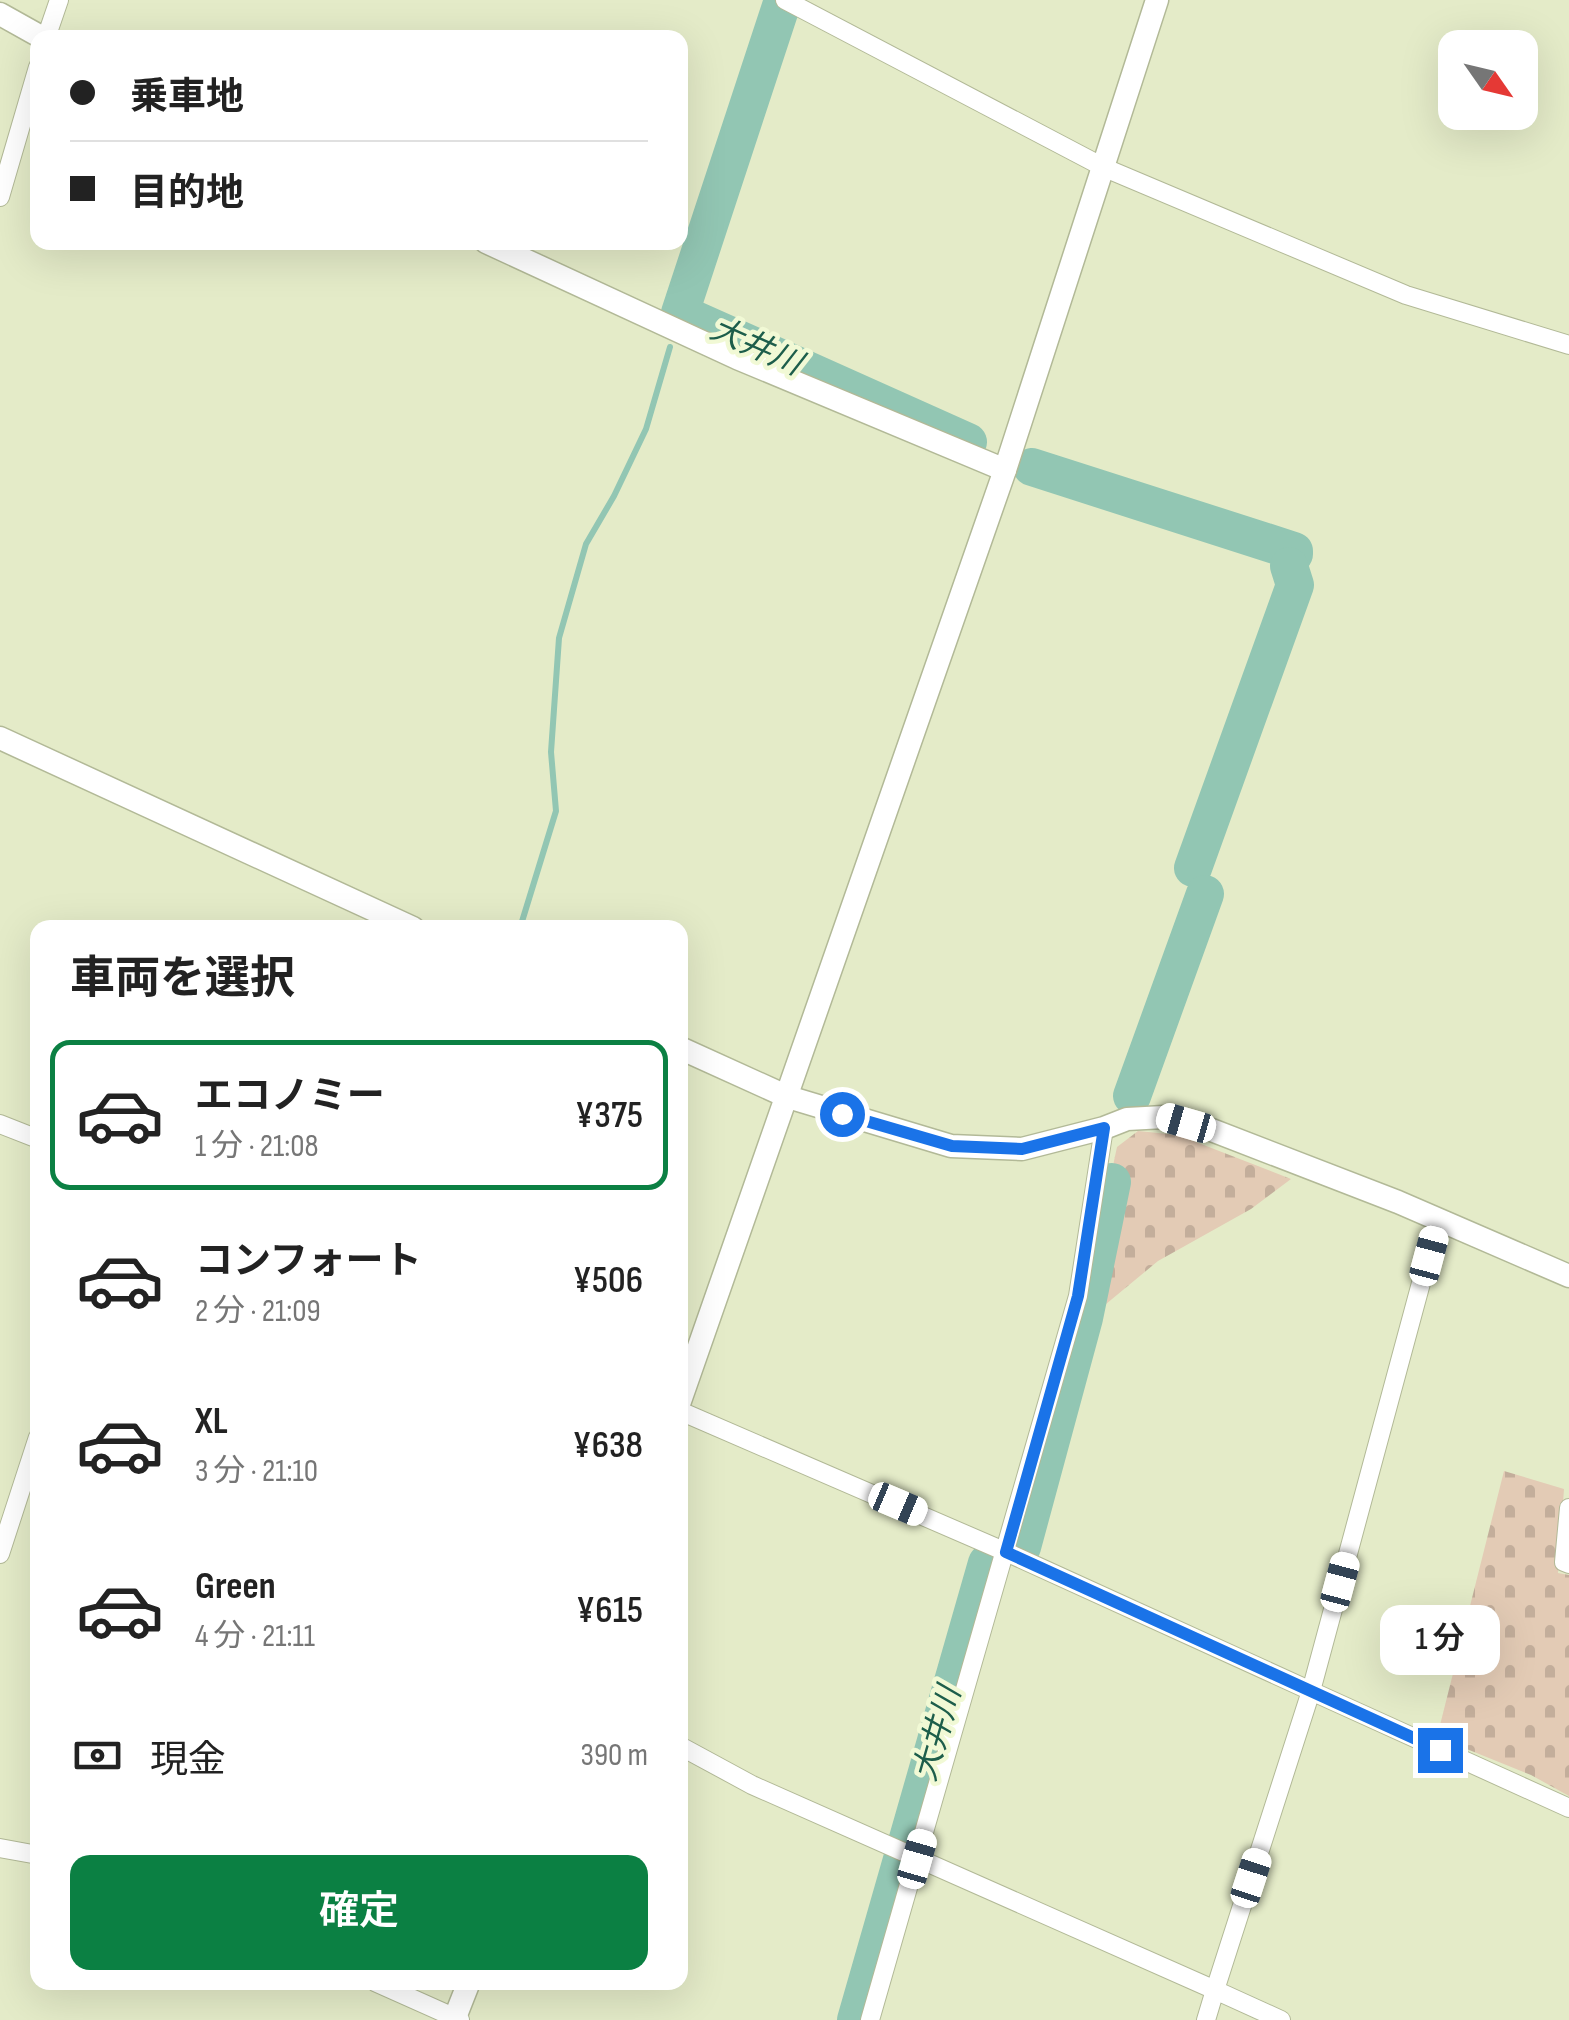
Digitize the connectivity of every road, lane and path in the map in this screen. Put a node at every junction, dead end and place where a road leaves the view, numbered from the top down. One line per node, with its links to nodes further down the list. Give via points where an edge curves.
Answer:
1 (59, 0): 6 (street)
2 (1157, 0): 8 (street)
3 (789, 2): 8 (street)
4 (0, 14): 5 (street)
5 (30, 30)
6 (48, 30)
7 (30, 94): 9 (street)
8 (1105, 168): 11 (street, via 1406,295); 12 (street)
9 (0, 197)
10 (503, 250): 12 (street)
11 (1569, 345)
12 (1004, 470): 16 (street)
13 (0, 738): 14 (street)
14 (396, 920)
15 (688, 1052): 16 (street)
16 (788, 1097): 18 (street, via 952,1146 1022,1149); 22 (street)
17 (0, 1124): 19 (street)
18 (1104, 1128): 20 (street, via 1127,1118 1164,1117); 26 (street, via 1078,1296)
19 (30, 1137)
20 (1438, 1220): 21 (street); 29 (street)
21 (1569, 1276)
22 (688, 1378)
23 (688, 1413): 26 (street)
24 (30, 1461): 27 (street)
25 (1569, 1508): 28 (street)
26 (1006, 1552): 29 (street); 34 (street)
27 (0, 1554)
28 (1569, 1564)
29 (1310, 1691): 31 (street); 37 (street)
30 (688, 1750): 34 (street)
31 (1569, 1808)
32 (0, 1848): 33 (street)
33 (30, 1854)
34 (917, 1859): 37 (street); 39 (street)
35 (393, 1990): 38 (street)
36 (466, 1990): 38 (street)
37 (1216, 1990): 40 (street); 41 (street)
38 (456, 2019)
39 (870, 2020)
40 (1206, 2020)
41 (1281, 2020)

